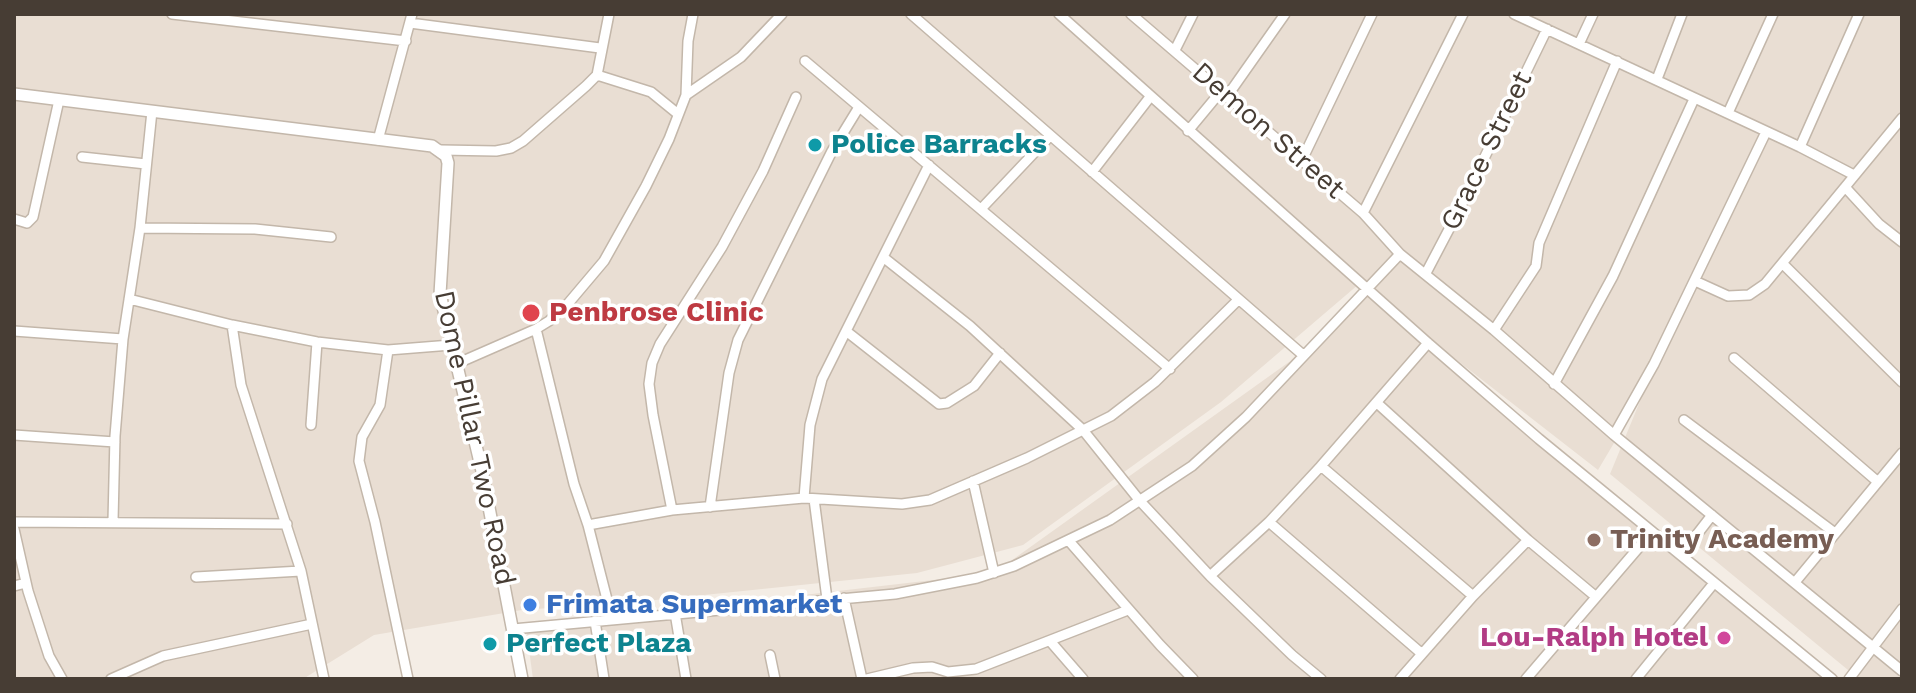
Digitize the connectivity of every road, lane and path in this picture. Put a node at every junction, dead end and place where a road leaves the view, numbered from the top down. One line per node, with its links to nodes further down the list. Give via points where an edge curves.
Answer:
1 (172, 14): 19 (street)
2 (609, 14): 21 (street)
3 (693, 14): 29 (street)
4 (782, 14): 29 (street, via 741,57)
5 (911, 14): 41 (street)
6 (1059, 14): 31 (street)
7 (1131, 14): 22 (street, Demon Street)
8 (1193, 14): 22 (street)
9 (1285, 14): 27 (street)
10 (1372, 14): 46 (street)
11 (1463, 14): 53 (street)
12 (1514, 14): 18 (street)
13 (1593, 14): 20 (street)
14 (1682, 14): 26 (street)
15 (1773, 14): 36 (street)
16 (1859, 14): 43 (street)
17 (411, 19): 19 (street); 21 (street)
18 (1547, 29): 20 (street); 61 (street, Grace Street)
19 (406, 41): 42 (street)
20 (1579, 44): 24 (street)
21 (600, 48): 25 (street)
22 (1175, 50): 27 (street, Demon Street)
23 (805, 61): 34 (street)
24 (1617, 61): 26 (street); 68 (street, via 1539,243 1536,266)
25 (597, 75): 37 (street, via 651,92); 44 (street, via 511,148)
26 (1657, 79): 32 (street)
27 (1225, 92): 39 (street); 46 (street, Demon Street)
28 (14, 95): 33 (street)
29 (686, 95): 37 (street)
30 (796, 97): 97 (street, via 722,247 652,363 653,415)
31 (1150, 97): 39 (street); 49 (street)
32 (1694, 99): 36 (street); 82 (street, via 1613,276)
33 (59, 100): 35 (street); 54 (street, via 33,217 27,223)
34 (859, 107): 48 (street); 96 (street, via 738,340)
35 (152, 111): 42 (street); 47 (street)
36 (1728, 113): 40 (street)
37 (678, 114): 67 (street, via 611,251 566,306)
38 (1902, 118): 50 (street)
39 (1188, 131): 63 (street)
40 (1766, 132): 43 (street); 62 (street)
41 (1050, 136): 49 (street); 52 (street)
42 (378, 140): 44 (street)
43 (1800, 147): 50 (street)
44 (441, 150): 74 (street, Dome Pillar Two Road, via 448,163 440,284)
45 (82, 157): 47 (street)
46 (1302, 160): 53 (street, Demon Street)
47 (146, 164): 55 (street)
48 (929, 165): 52 (street); 59 (street)
49 (1092, 172): 65 (street)
50 (1854, 175): 51 (street)
51 (1845, 187): 57 (street); 60 (street)
52 (981, 209): 80 (street)
53 (1363, 213): 58 (street, Demon Street)
54 (14, 219)
55 (140, 228): 56 (street, via 255,229); 64 (street)
56 (331, 237)
57 (1902, 242)
58 (1400, 254): 61 (street, Demon Street); 63 (street)
59 (883, 257): 70 (street); 76 (street)
60 (1783, 264): 62 (street, via 1749,295 1728,296); 81 (street)
61 (1426, 273): 68 (street, Demon Street)
62 (1695, 281): 88 (street)
63 (1366, 290): 73 (street); 77 (street)
64 (129, 299): 66 (street); 71 (street)
65 (1238, 300): 77 (street); 80 (street)
66 (232, 325): 72 (street); 102 (street, via 241,385)
67 (536, 329): 79 (street); 103 (street)
68 (1494, 330): 82 (street, Demon Street)
69 (14, 331): 71 (street)
70 (846, 331): 76 (street, via 939,404 974,386); 94 (street, via 814,404 807,448)
71 (123, 339): 89 (street)
72 (317, 342): 75 (street); 85 (street)
73 (1428, 343): 83 (street); 105 (street)
74 (451, 345): 75 (street); 79 (street, Dome Pillar Two Road)
75 (388, 350): 137 (street, via 380,405 362,437 359,461)
76 (1000, 353): 86 (street)
77 (1303, 355): 95 (street, via 1215,446)
78 (1734, 358): 93 (street)
79 (456, 364): 128 (street, Dome Pillar Two Road)
80 (1170, 369): 86 (street, via 1133,400)
81 (1902, 382)
82 (1554, 384): 88 (street, Demon Street)
83 (1377, 403): 91 (street); 107 (street)
84 (1684, 420): 106 (street)
85 (311, 425)
86 (1083, 430): 92 (street); 95 (street)
87 (14, 435): 89 (street)
88 (1614, 435): 98 (street, Demon Street)
89 (115, 442): 99 (street)
90 (1902, 453): 93 (street)
91 (1321, 466): 101 (street); 118 (street)
92 (973, 481): 94 (street, via 916,503); 111 (street)
93 (1878, 482): 106 (street)
94 (809, 498): 96 (street); 121 (street)
95 (1140, 501): 108 (street); 112 (street)
96 (710, 507): 97 (street)
97 (672, 510): 103 (street)
98 (1712, 515): 109 (street); 114 (street, Demon Street)
99 (113, 521): 100 (street); 102 (street)
100 (14, 522)
101 (1269, 522): 112 (street); 131 (street)
102 (287, 524): 110 (street)
103 (588, 525): 125 (street)
104 (14, 529): 115 (street)
105 (1652, 532): 109 (street); 119 (street)
106 (1835, 533): 114 (street)
107 (1528, 540): 118 (street); 119 (street)
108 (1069, 541): 111 (street); 123 (street)
109 (1681, 555): 116 (street)
110 (301, 571): 113 (street); 127 (street)
111 (994, 573): 120 (street, via 925,590)
112 (1210, 576): 145 (street)
113 (196, 577)
114 (1796, 581): 130 (street, Demon Street)
115 (26, 583): 117 (street); 134 (street, via 49,656)
116 (1714, 583): 148 (street); 149 (street)
117 (14, 586)
118 (1473, 596): 131 (street)
119 (1595, 596): 147 (street)
120 (844, 598): 121 (street); 142 (street)
121 (827, 599): 124 (street)
122 (1902, 609): 130 (street)
123 (1128, 610): 129 (street); 144 (street)
124 (675, 613): 125 (street); 140 (street)
125 (612, 619): 126 (street)
126 (595, 621): 128 (street); 139 (street)
127 (312, 624): 135 (street, via 163,656); 136 (street)
128 (513, 629): 138 (street, Dome Pillar Two Road)
129 (1050, 641): 142 (street, via 976,669 913,668); 143 (street)
130 (1873, 646): 133 (street, Demon Street); 150 (street)
131 (1421, 653): 146 (street)
132 (770, 655): 141 (street)
133 (1902, 671)
134 (62, 679)
135 (111, 679)
136 (324, 679)
137 (408, 679)
138 (520, 679)
139 (604, 679)
140 (686, 679)
141 (775, 679)
142 (864, 679)
143 (1083, 679)
144 (1193, 679)
145 (1321, 679)
146 (1400, 679)
147 (1526, 679)
148 (1637, 679)
149 (1832, 679)
150 (1849, 679)

